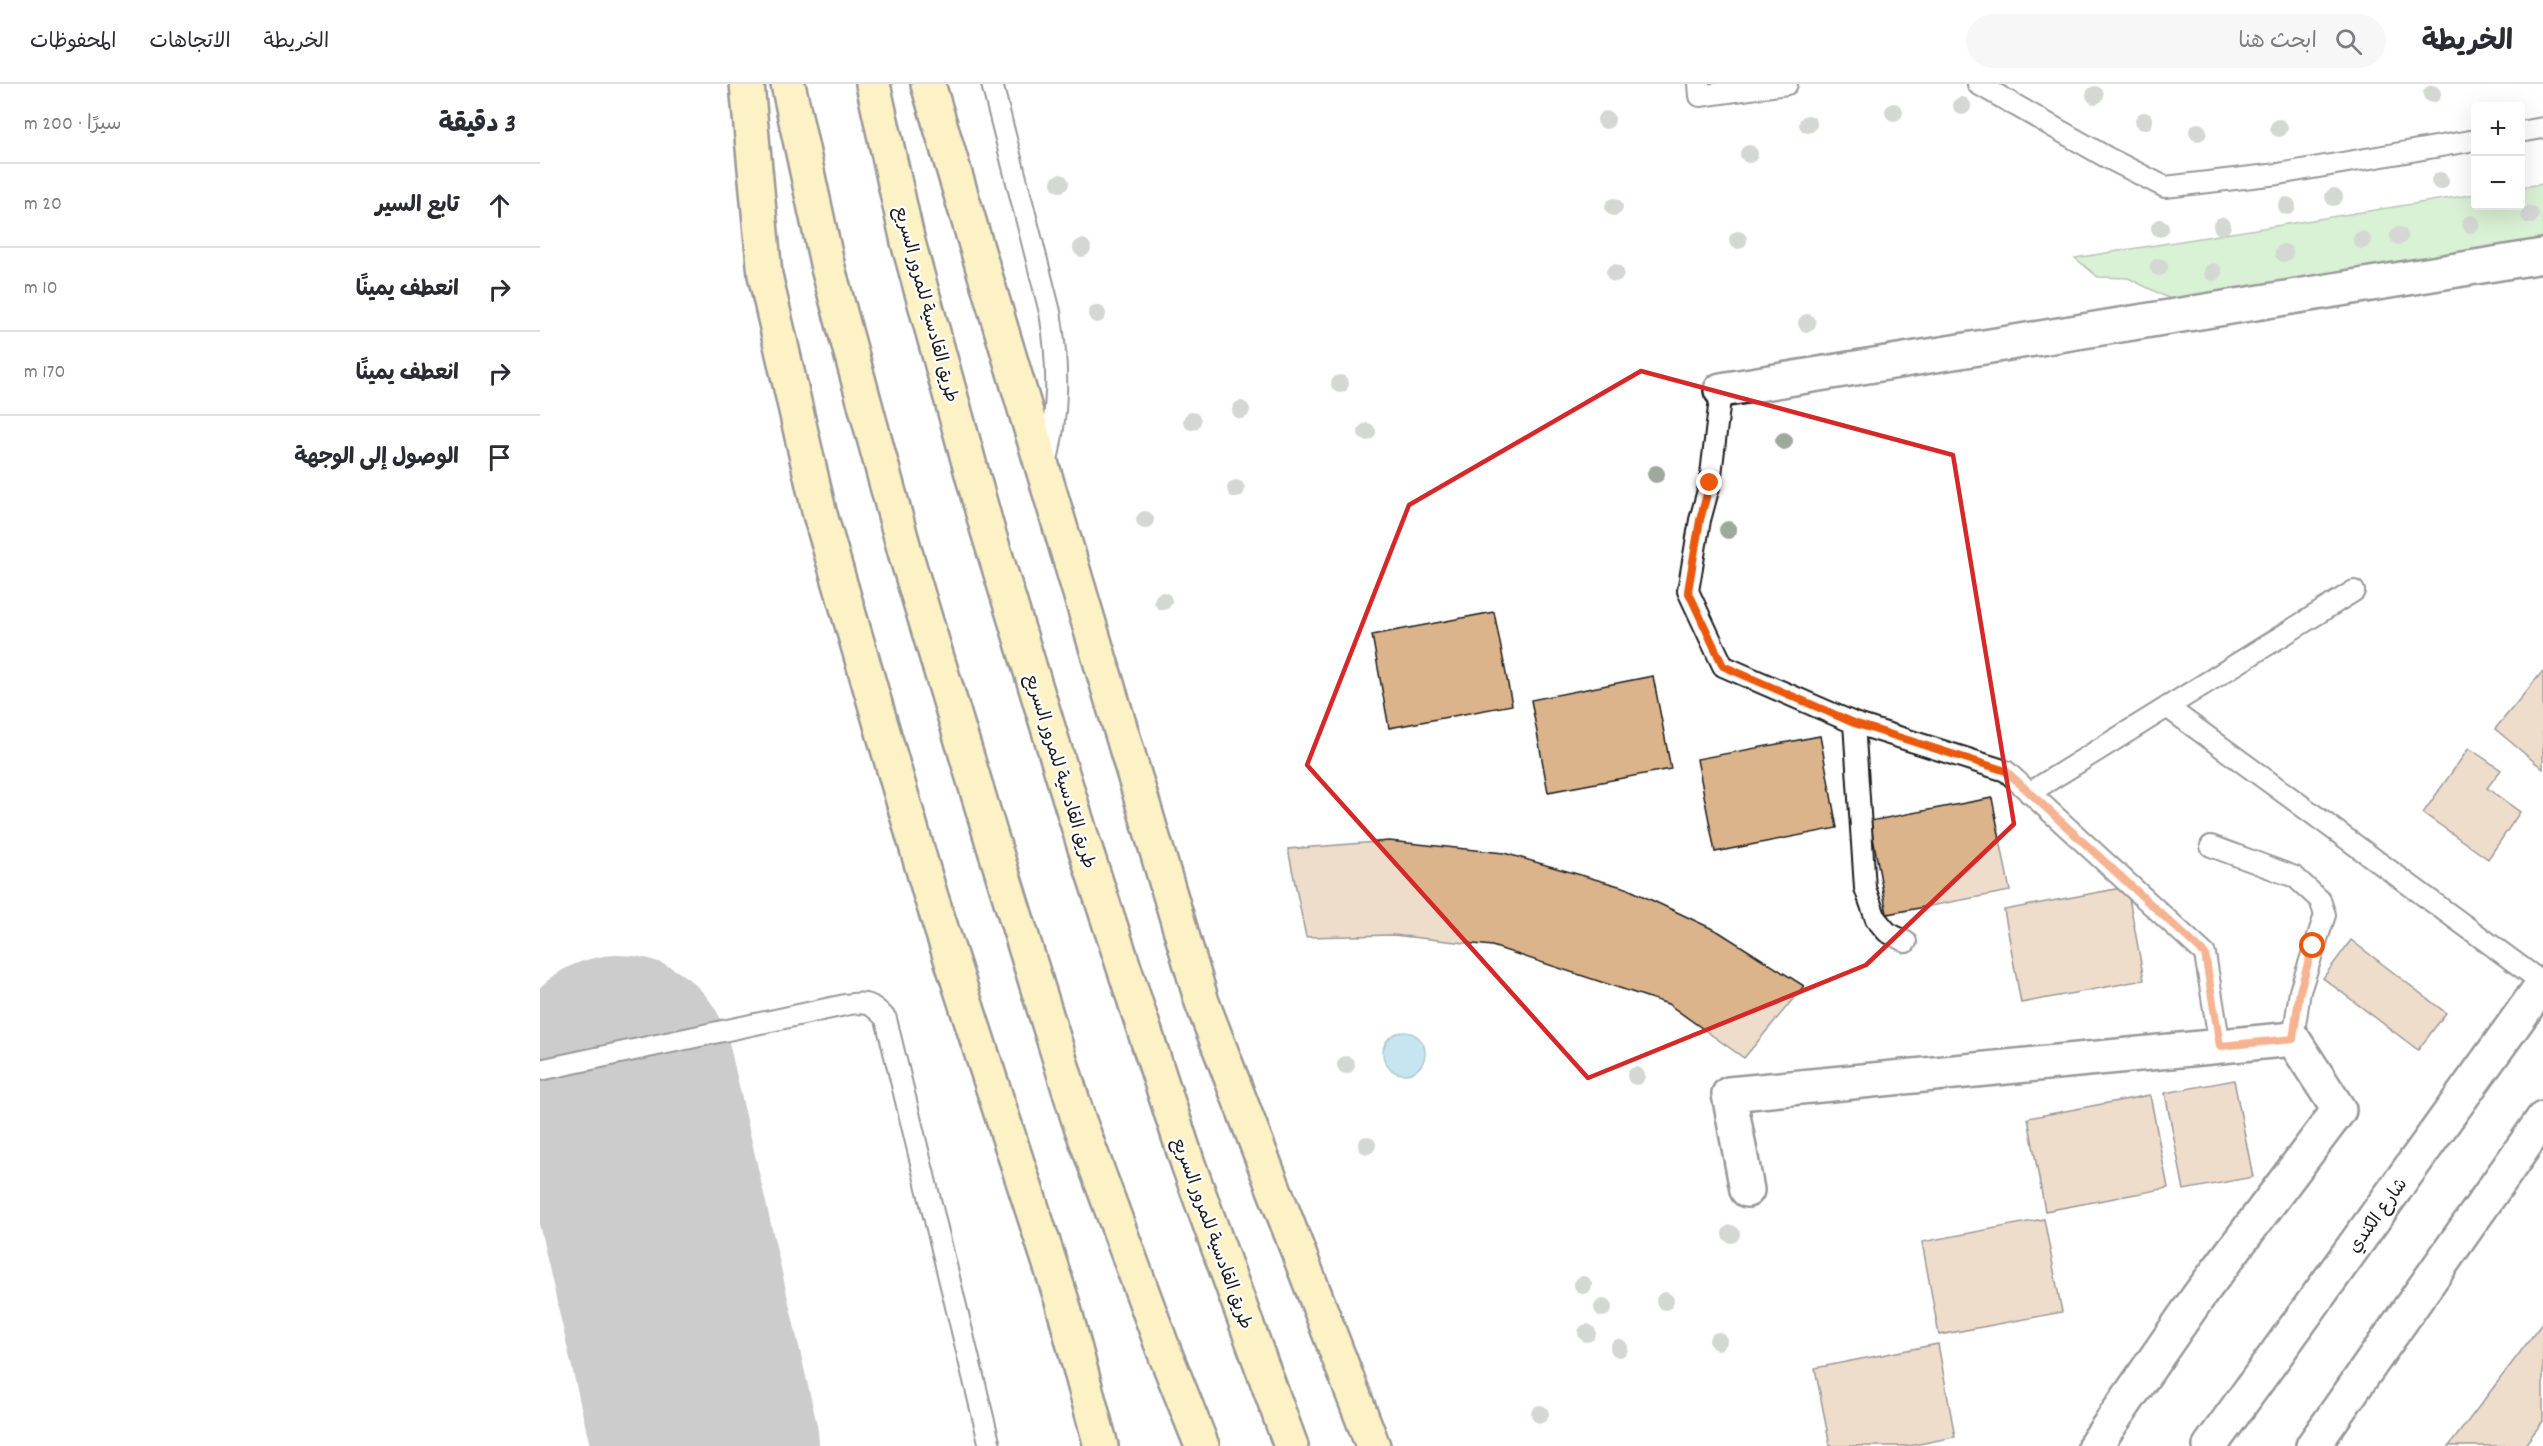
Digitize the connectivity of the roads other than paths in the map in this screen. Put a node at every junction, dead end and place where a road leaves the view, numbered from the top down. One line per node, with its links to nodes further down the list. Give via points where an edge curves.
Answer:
1 (747, 84): 28 (highway, via 765,275 819,512 931,897 1062,1301)
2 (788, 84): 29 (highway, via 828,268 905,552 1075,1107)
3 (873, 84): 30 (highway, طريق القادسية للمرور السريع, via 908,242 987,528 1084,845 1188,1164)
4 (928, 84): 14 (highway)
5 (992, 84): 14 (lane, via 1056,345 1057,411)
6 (1699, 84): 7 (lane, via 1700,96)
7 (1787, 84)
8 (1978, 84): 11 (lane, via 2164,187 2278,174)
9 (2543, 128): 10 (lane)
10 (2525, 131)
11 (2471, 141)
12 (2543, 256): 13 (street)
13 (1721, 390): 17 (lane, via 1710,483 1688,591 1723,666)
14 (1043, 476): 31 (highway, via 1202,1002)
15 (2354, 591): 16 (lane)
16 (2167, 707): 18 (lane); 21 (lane)
17 (1854, 723): 18 (lane, via 2006,771); 20 (lane, via 1865,888 1876,919 1887,932)
18 (2029, 793): 23 (lane, via 2205,954)
19 (2211, 846): 22 (lane, via 2295,877 2320,900 2325,915 2300,991)
20 (1906, 942)
21 (2543, 983): 33 (street, شارع الكندي)
22 (2293, 1039): 23 (street); 32 (street, via 2339,1110 2198,1297)
23 (2220, 1046): 26 (street, via 1729,1094)
24 (540, 1070): 27 (lane, via 860,1002 875,1007 886,1019)
25 (2543, 1119): 34 (street)
26 (1747, 1190)
27 (990, 1446)
28 (1101, 1446)
29 (1202, 1446)
30 (1291, 1446)
31 (1373, 1446)
32 (2095, 1446)
33 (2210, 1446)
34 (2313, 1446)

